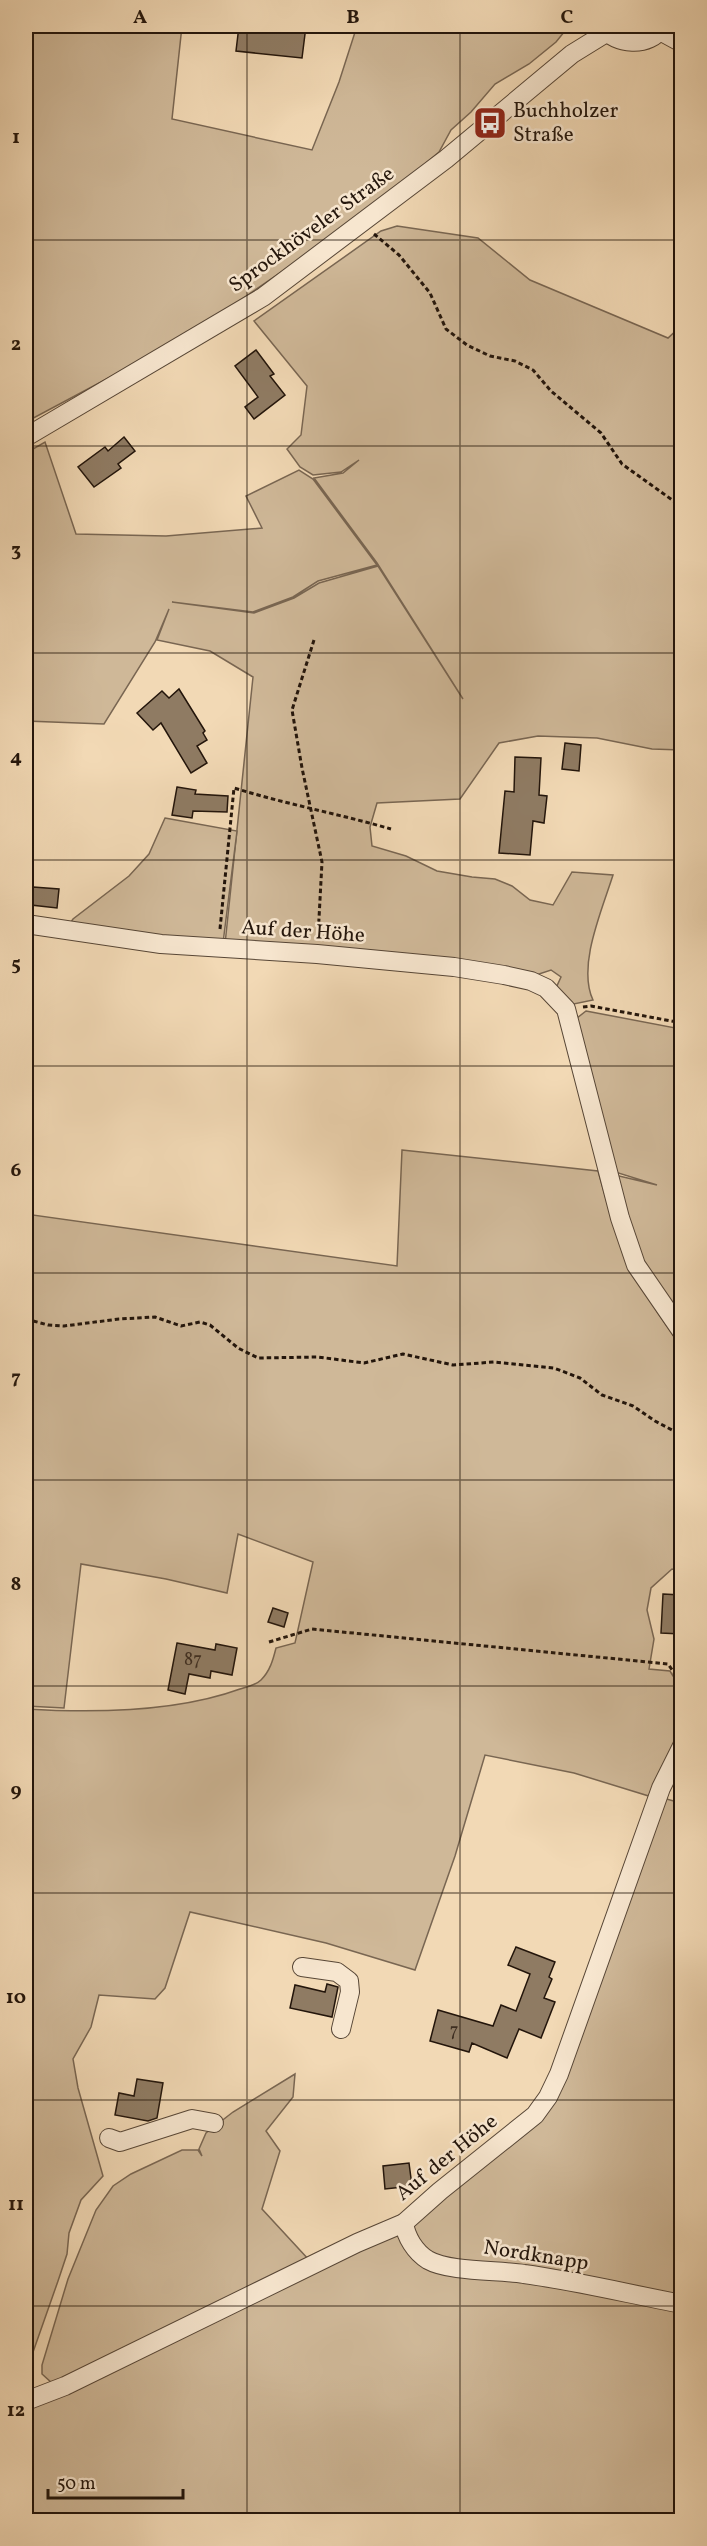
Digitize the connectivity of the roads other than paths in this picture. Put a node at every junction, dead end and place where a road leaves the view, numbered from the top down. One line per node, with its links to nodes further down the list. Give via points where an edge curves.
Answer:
1 (662, 28): 2 (street, Sprockhöveler Straße, via 642,41 631,42); 3 (street)
2 (603, 29): 4 (street, Sprockhöveler Straße, via 446,159 263,297)
3 (681, 43)
4 (26, 437)
5 (26, 924): 6 (street, Auf der Höhe, via 161,944 454,967 531,981 546,988 566,1010 636,1265)
6 (681, 1332)
7 (681, 1746): 12 (street, Auf der Höhe, via 661,1788 548,2097 535,2115)
8 (302, 1967): 9 (street, via 337,1972 349,1981)
9 (341, 2029)
10 (214, 2123): 11 (street, via 192,2119 120,2142)
11 (109, 2138)
12 (404, 2223): 13 (street, Nordknapp, via 405,2234 429,2260); 14 (street, Auf der Höhe, via 75,2382)
13 (681, 2304)
14 (26, 2401)

